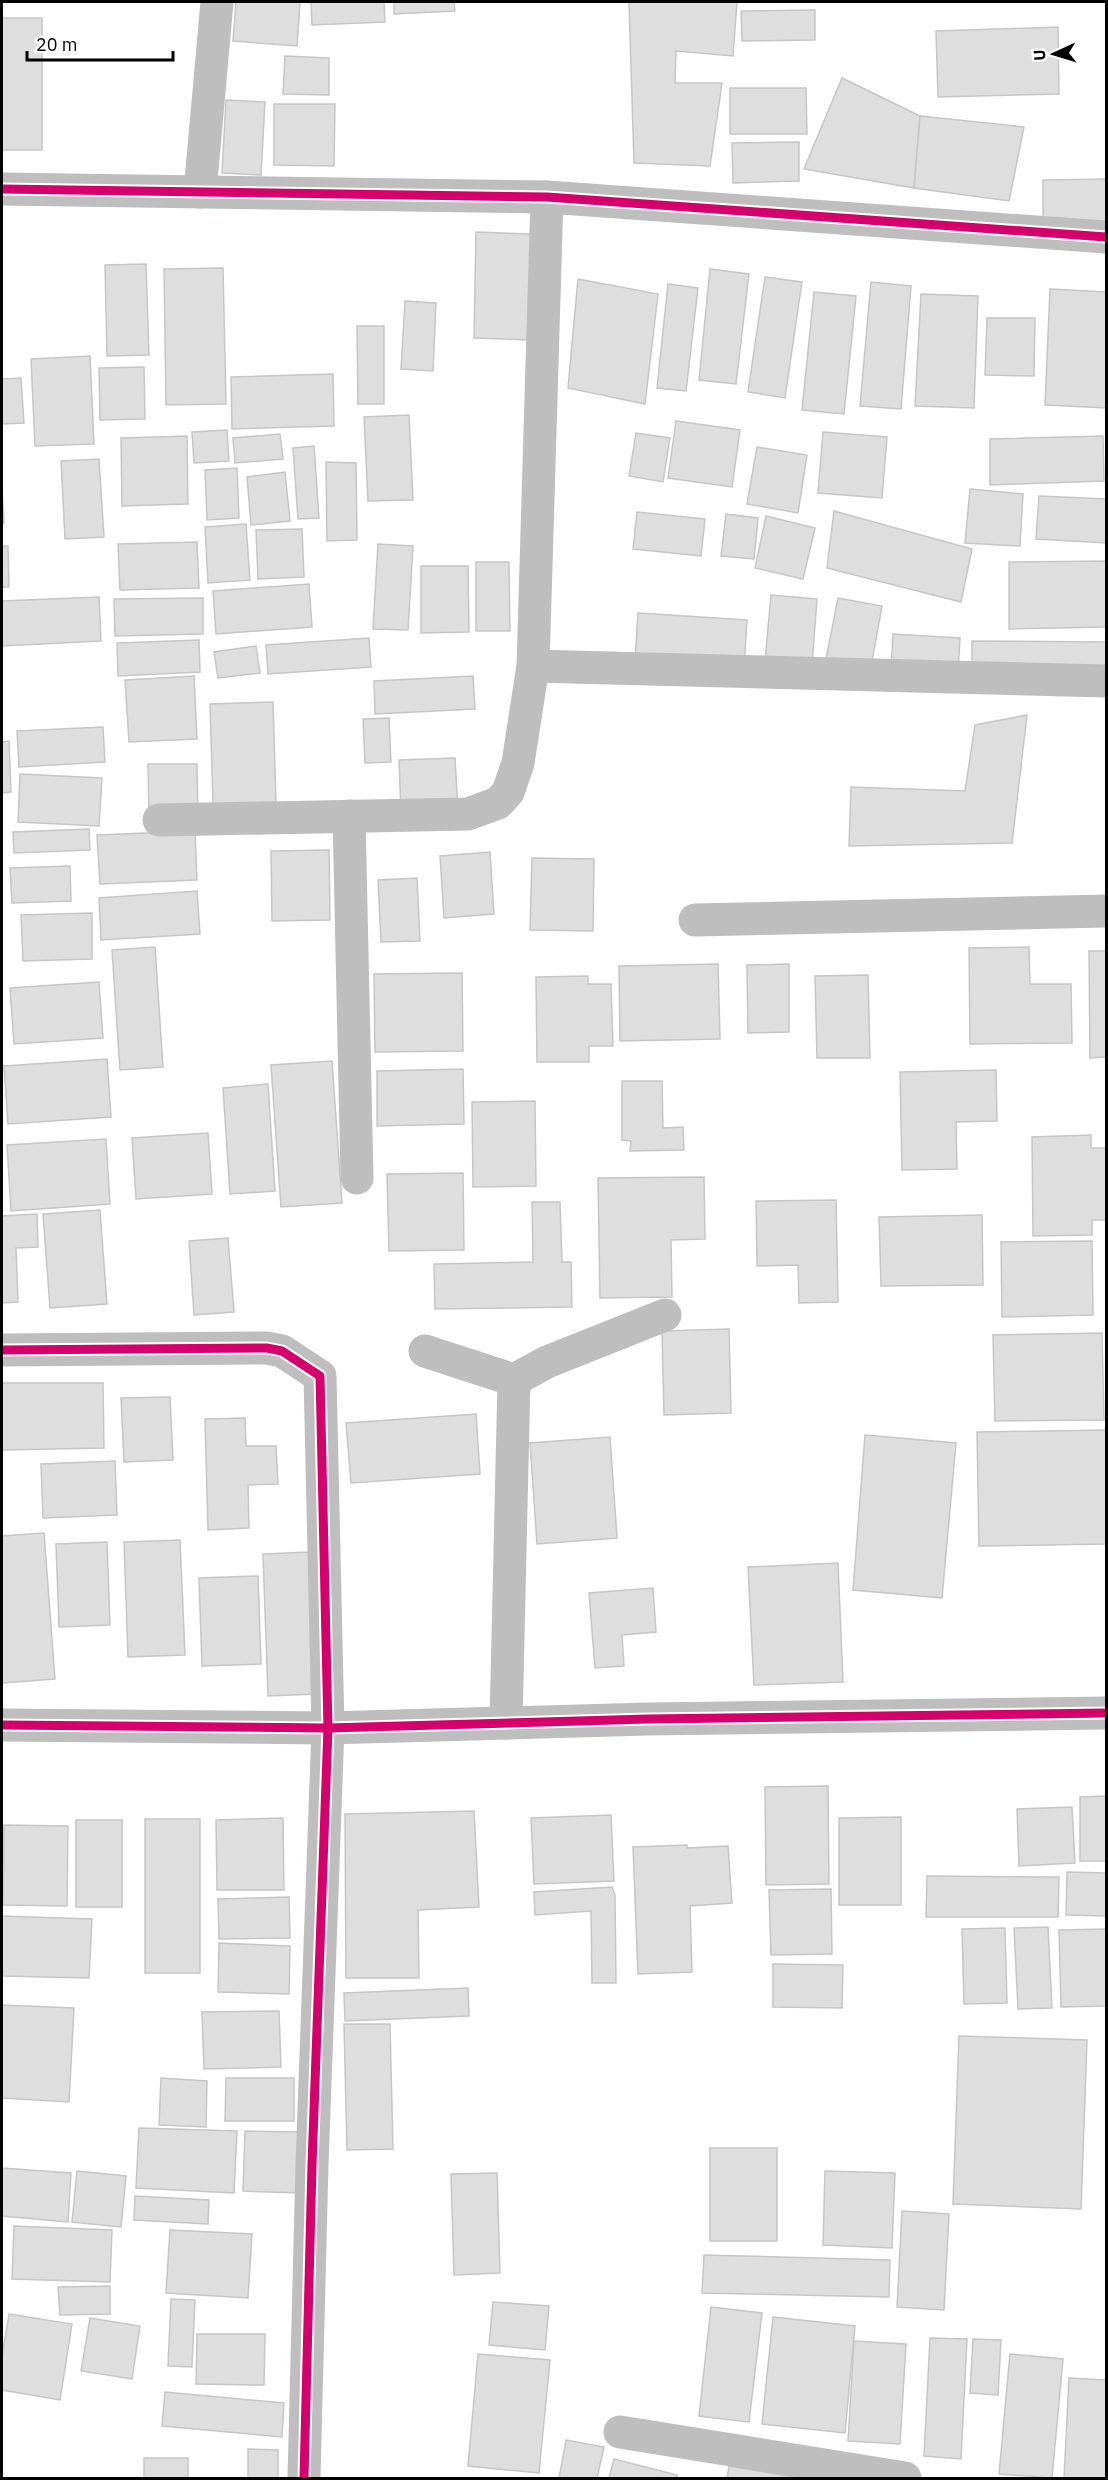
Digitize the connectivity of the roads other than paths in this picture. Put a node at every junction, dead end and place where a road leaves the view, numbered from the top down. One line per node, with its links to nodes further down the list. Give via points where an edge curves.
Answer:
1 (217, 2): 3 (street)
2 (2, 189): 3 (street)
3 (200, 192): 4 (street)
4 (547, 197): 5 (street); 6 (street)
5 (1107, 237)
6 (533, 666): 7 (street); 8 (street, via 518,763 508,792 498,802 468,813)
7 (1107, 681)
8 (349, 816): 9 (street); 12 (street)
9 (159, 820)
10 (1107, 911): 11 (street)
11 (695, 920)
12 (357, 1178)
13 (665, 1315): 16 (street, via 547,1362)
14 (2, 1350): 20 (street, via 267,1348 282,1351 320,1376)
15 (424, 1351): 16 (street)
16 (514, 1380): 18 (street)
17 (1107, 1713): 18 (street)
18 (506, 1723): 20 (street)
19 (2, 1725): 20 (street)
20 (328, 1728): 22 (street)
21 (620, 2432): 23 (street)
22 (304, 2478)
23 (905, 2478)

